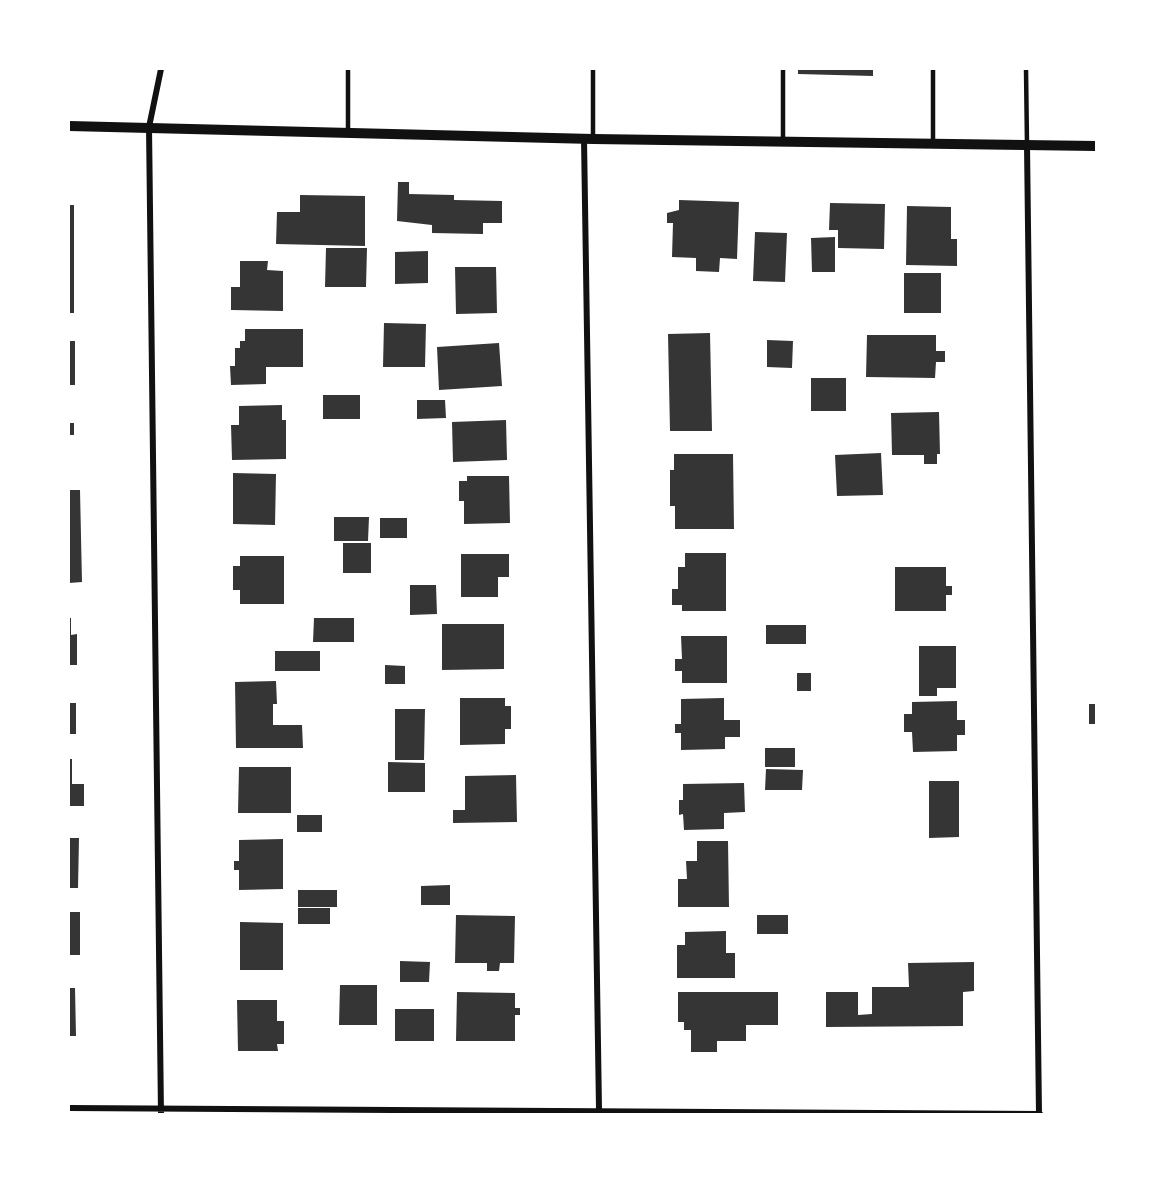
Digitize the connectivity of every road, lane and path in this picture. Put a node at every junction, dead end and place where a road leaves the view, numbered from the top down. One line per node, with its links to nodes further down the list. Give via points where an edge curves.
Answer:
1 (161, 69): 8 (street)
2 (348, 69): 9 (lane)
3 (593, 69): 10 (lane)
4 (783, 69): 11 (lane)
5 (933, 69): 12 (lane)
6 (1026, 69): 13 (lane)
7 (69, 126): 8 (street)
8 (149, 127): 9 (street); 17 (street)
9 (348, 133): 10 (street)
10 (588, 139): 11 (street); 16 (street)
11 (783, 142): 12 (street)
12 (933, 144): 13 (street)
13 (1027, 145): 14 (street); 20 (street)
14 (1096, 146)
15 (69, 1107): 17 (street)
16 (599, 1109): 17 (street); 18 (street)
17 (161, 1112)
18 (759, 1112): 19 (street)
19 (944, 1113): 20 (street)
20 (1040, 1114)

